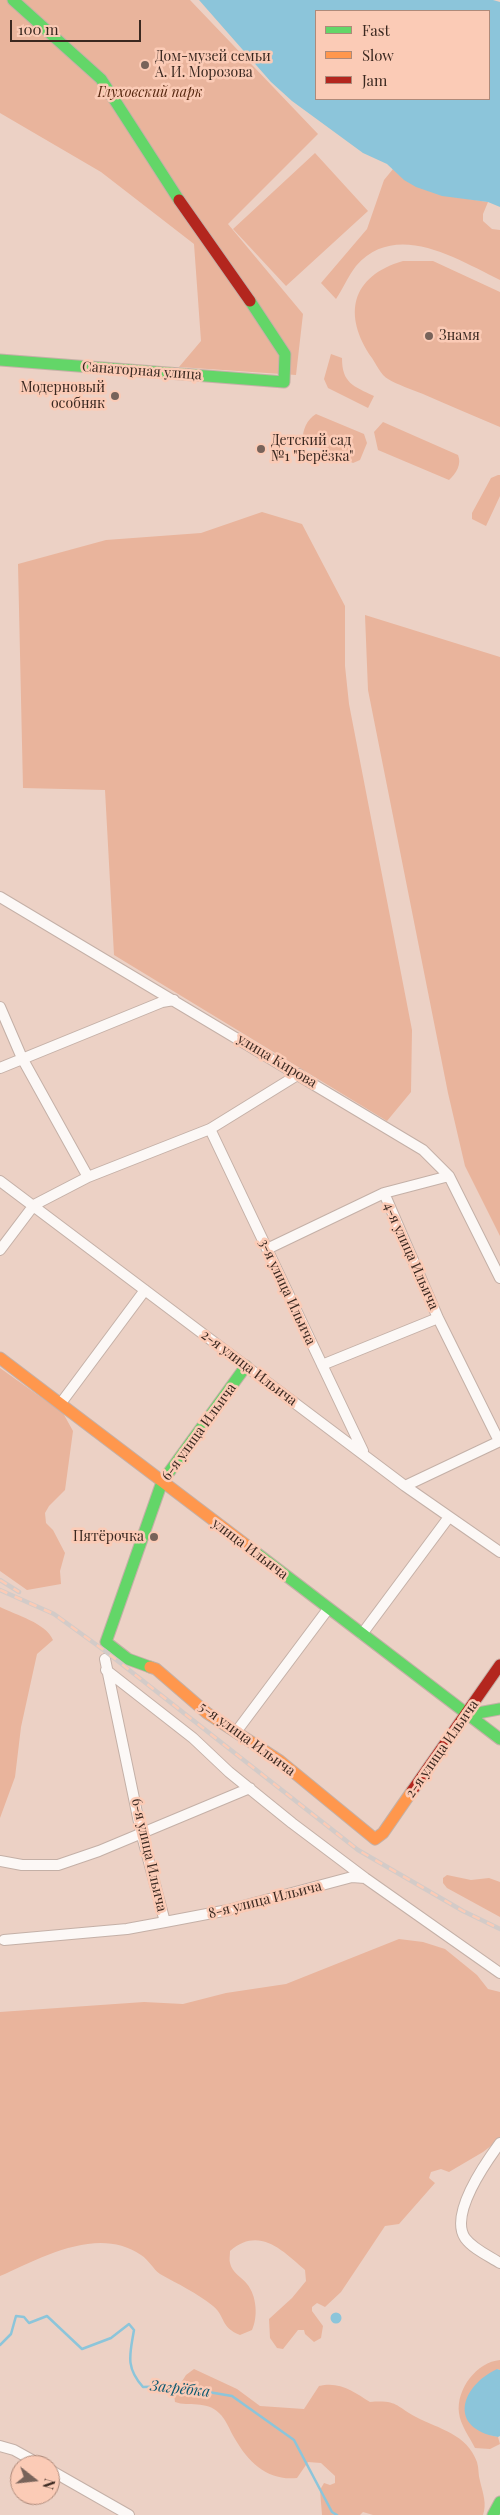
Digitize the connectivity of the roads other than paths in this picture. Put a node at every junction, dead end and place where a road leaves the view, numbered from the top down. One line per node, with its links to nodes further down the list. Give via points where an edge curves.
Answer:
1 (13, 0): 2 (street, Санаторная улица, via 101,79 177,198 261,314 285,354 284,382)
2 (0, 360)
3 (0, 897): 4 (street, улица Кирова)
4 (174, 1000): 6 (street); 8 (street, улица Кирова)
5 (0, 1007): 6 (street)
6 (22, 1058): 7 (street); 11 (street)
7 (0, 1068)
8 (299, 1074): 9 (street); 10 (street, улица Кирова, via 424,1150)
9 (210, 1129): 11 (street); 15 (street, 3-я улица Ильича)
10 (449, 1176): 13 (street, 4-я улица Ильича); 17 (street, улица Кирова)
11 (88, 1178): 14 (street)
12 (0, 1181): 14 (street, 2-я улица Ильича)
13 (384, 1193): 15 (street, 4-я улица Ильича); 19 (street, 4-я улица Ильича)
14 (34, 1205): 16 (street); 18 (street, 2-я улица Ильича)
15 (267, 1249): 21 (street, 3-я улица Ильича)
16 (0, 1250)
17 (500, 1278)
18 (145, 1290): 22 (street, 2-я улица Ильича); 23 (street)
19 (438, 1318): 21 (street, 4-я улица Ильича); 24 (street, 4-я улица Ильича)
20 (0, 1358): 23 (street, улица Ильича)
21 (322, 1365): 25 (street, 3-я улица Ильича)
22 (246, 1366): 25 (street, 2-я улица Ильича); 26 (street, 6-я улица Ильича)
23 (62, 1403): 26 (street, улица Ильича)
24 (500, 1441): 27 (street, 4-я улица Ильича)
25 (365, 1454): 27 (street, 2-я улица Ильича)
26 (162, 1482): 30 (street, улица Ильича); 32 (street, 6-я улица Ильича)
27 (405, 1486): 28 (street, 2-я улица Ильича)
28 (449, 1517): 29 (street, 2-я улица Ильича); 31 (street)
29 (500, 1552)
30 (328, 1609): 31 (street, улица Ильича); 38 (street)
31 (362, 1634): 37 (street, улица Ильича)
32 (106, 1642): 38 (street, 5-я улица Ильича, via 128,1660 156,1668 207,1713)
33 (105, 1659): 35 (street, 6-я улица Ильича)
34 (500, 1665): 37 (street, 2-я улица Ильича)
35 (106, 1670): 40 (street, via 193,1738); 41 (street, 6-я улица Ильича, via 124,1740)
36 (500, 1709): 37 (street)
37 (467, 1715): 39 (street, улица Ильича); 42 (street, 2-я улица Ильича)
38 (236, 1732): 42 (street, 5-я улица Ильича, via 280,1761 375,1838)
39 (500, 1739)
40 (250, 1788): 41 (street); 44 (street)
41 (141, 1832): 43 (street, via 58,1865); 45 (street, 6-я улица Ильича)
42 (384, 1833)
43 (0, 1861)
44 (365, 1878): 45 (street, 8-я улица Ильича, via 352,1877 228,1910); 47 (street)
45 (165, 1922): 46 (street, 6-я улица Ильича, via 127,1929)
46 (4, 1940)
47 (500, 1973)
48 (500, 2143): 49 (street, via 470,2192 461,2230 476,2248)
49 (500, 2263)
50 (0, 2446): 51 (street)
51 (23, 2455)
52 (60, 2476): 54 (street)
53 (500, 2502): 55 (street)
54 (129, 2515)
55 (493, 2515)

